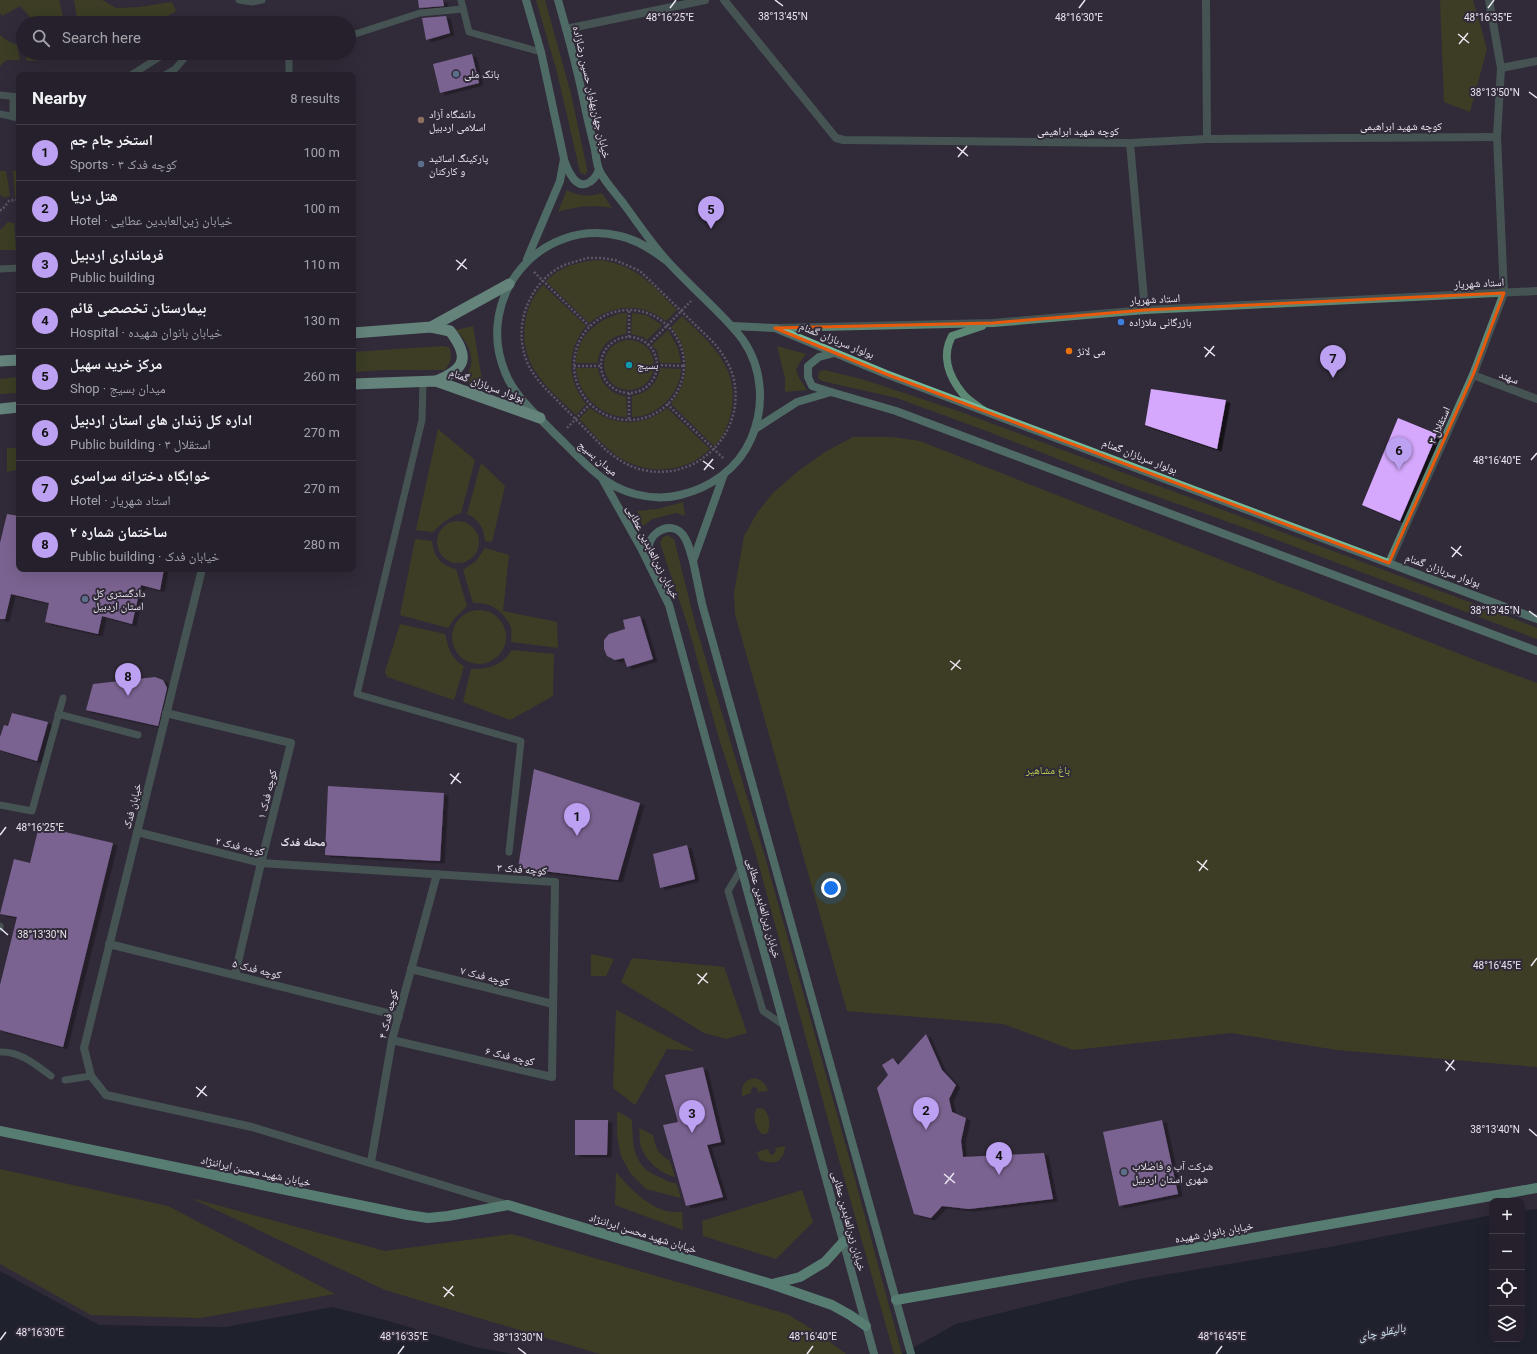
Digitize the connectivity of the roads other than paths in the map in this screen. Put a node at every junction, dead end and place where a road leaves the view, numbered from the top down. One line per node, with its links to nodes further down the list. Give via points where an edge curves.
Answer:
1 (239, 0): 2 (lane)
2 (262, 0)
3 (461, 0): 10 (lane)
4 (526, 0): 13 (main road)
5 (558, 0): 11 (main road, خیابان جهان‌پهلوان حسین رضا‌زاده)
6 (705, 0): 11 (street)
7 (724, 0): 28 (street, کوچه شهید ابراهیمی, via 836,138)
8 (1206, 0): 27 (street)
9 (1489, 0): 18 (street)
10 (463, 9): 12 (lane, via 420,13); 13 (lane, via 469,32)
11 (566, 28): 30 (main road, خیابان جهان‌پهلوان حسین رضا‌زاده)
12 (356, 34)
13 (541, 52): 29 (main road)
14 (155, 60): 19 (lane)
15 (183, 60): 20 (lane)
16 (291, 60): 21 (lane)
17 (1537, 61): 18 (street)
18 (1501, 68): 26 (street)
19 (136, 72)
20 (170, 72)
21 (289, 72)
22 (0, 95): 23 (lane)
23 (16, 97): 25 (lane)
24 (0, 114): 25 (lane)
25 (16, 117)
26 (1497, 137): 27 (street, کوچه شهید ابراهیمی); 37 (street)
27 (1206, 139): 28 (street, کوچه شهید ابراهیمی)
28 (1130, 143): 38 (street)
29 (564, 159): 30 (main road, via 571,176 577,182 591,182); 32 (main road, via 560,181)
30 (599, 170): 31 (main road, خیابان جهان‌پهلوان حسین رضا‌زاده)
31 (668, 262): 32 (main road, میدان بسیج, via 638,242 602,233 583,234 560,240 548,245); 40 (main road, میدان بسیج)
32 (525, 264): 35 (main road, میدان بسیج)
33 (16, 268): 34 (lane)
34 (0, 269)
35 (509, 284): 41 (highway); 56 (main road, میدان بسیج, via 498,319 496,338 499,356 514,390)
36 (1537, 291): 37 (street, استاد شهریار)
37 (1504, 293): 38 (street, استاد شهریار); 47 (street, استقلال ۳)
38 (1145, 310): 39 (street, استاد شهریار)
39 (993, 323): 42 (street, استاد شهریار); 55 (street, via 952,336 947,351 948,368 959,388)
40 (732, 326): 42 (main road, بولوار سربازان گمنام); 57 (main road, میدان بسیج, via 752,356 758,374 761,392)
41 (430, 327): 43 (highway); 48 (highway, via 450,331 463,351 457,370)
42 (775, 328): 44 (main road, بولوار سربازان گمنام)
43 (356, 333)
44 (834, 353): 51 (main road, via 820,357 808,366 808,377 812,386); 55 (main road, بولوار سربازان گمنام)
45 (16, 360): 46 (highway)
46 (0, 361)
47 (1473, 375): 52 (street, سهند); 61 (street, استقلال ۳)
48 (436, 381): 49 (highway, بولوار سربازان گمنام); 56 (highway, بولوار سربازان گمنام)
49 (423, 382): 50 (highway, بولوار سربازان گمنام); 72 (lane, via 422,420 357,694 521,741)
50 (356, 384)
51 (831, 392): 57 (main road, via 797,402); 65 (main road, via 896,411)
52 (1537, 399)
53 (16, 407): 54 (highway)
54 (0, 408)
55 (986, 412): 61 (main road, بولوار سربازان گمنام)
56 (540, 418): 59 (main road, میدان بسیج)
57 (755, 429): 58 (main road, میدان بسیج, via 748,446)
58 (724, 474): 59 (main road, میدان بسیج, via 709,485 692,492 668,497 637,494); 60 (main road)
59 (603, 479): 62 (main road, خیابان زین‌العابدین عطایی)
60 (693, 562): 62 (main road, خیابان زین‌العابدین عطایی, via 682,533 672,528 662,528 654,534 648,545); 94 (main road, خیابان زین‌العابدین عطایی, via 706,619)
61 (1389, 563): 64 (main road, بولوار سربازان گمنام)
62 (650, 566): 74 (main road, خیابان زین‌العابدین عطایی, via 669,605)
63 (201, 572): 67 (street, خیابان فدک)
64 (1537, 619)
65 (1537, 651)
66 (63, 698): 68 (lane)
67 (166, 713): 71 (street, خیابان فدک); 73 (street, کوچه فدک ۱, via 291,743)
68 (58, 714): 69 (lane); 70 (lane, via 32,811)
69 (138, 735)
70 (0, 805)
71 (137, 832): 73 (street, کوچه فدک ۲); 76 (street, خیابان فدک)
72 (509, 852)
73 (261, 864): 75 (street, کوچه فدک ۲); 78 (street, کوچه فدک ۱)
74 (741, 869): 81 (main road, خیابان زین‌العابدین عطایی); 81 (lane, via 728,891 764,1011)
75 (437, 874): 77 (street, کوچه فدک ۴); 79 (street, کوچه فدک ۳, via 555,882)
76 (110, 944): 78 (street, کوچه فدک ۵); 83 (street, خیابان فدک)
77 (411, 969): 79 (street, کوچه فدک ۷); 80 (street, کوچه فدک ۴)
78 (235, 975): 80 (street, کوچه فدک ۵)
79 (553, 1004): 82 (street, کوچه فدک ۶, via 552,1077)
80 (399, 1016): 82 (street, کوچه فدک ۴)
81 (785, 1026): 92 (main road, خیابان زین‌العابدین عطایی)
82 (392, 1040): 89 (street, کوچه فدک ۴)
83 (84, 1048): 86 (street, خیابان شهید محسن ایراننژاد)
84 (0, 1052): 85 (lane, via 23,1057)
85 (51, 1076)
86 (92, 1076): 87 (lane); 89 (street, خیابان شهید محسن ایراننژاد, via 106,1095 252,1127)
87 (65, 1080)
88 (0, 1131): 91 (main road, خیابان شهید محسن ایراننژاد, via 428,1218)
89 (371, 1162): 91 (street, خیابان شهید محسن ایراننژاد)
90 (1537, 1188): 94 (main road, خیابان بانوان شهیده)
91 (508, 1205): 93 (main road, خیابان شهید محسن ایراننژاد)
92 (844, 1242): 93 (main road, via 825,1262 800,1277); 95 (main road, خیابان زین‌العابدین عطایی)
93 (771, 1284): 95 (main road, خیابان شهید محسن ایراننژاد, via 832,1305)
94 (896, 1300): 96 (main road, خیابان زین‌العابدین عطایی)
95 (866, 1326): 97 (main road, خیابان زین‌العابدین عطایی)
96 (911, 1351)
97 (874, 1354)

